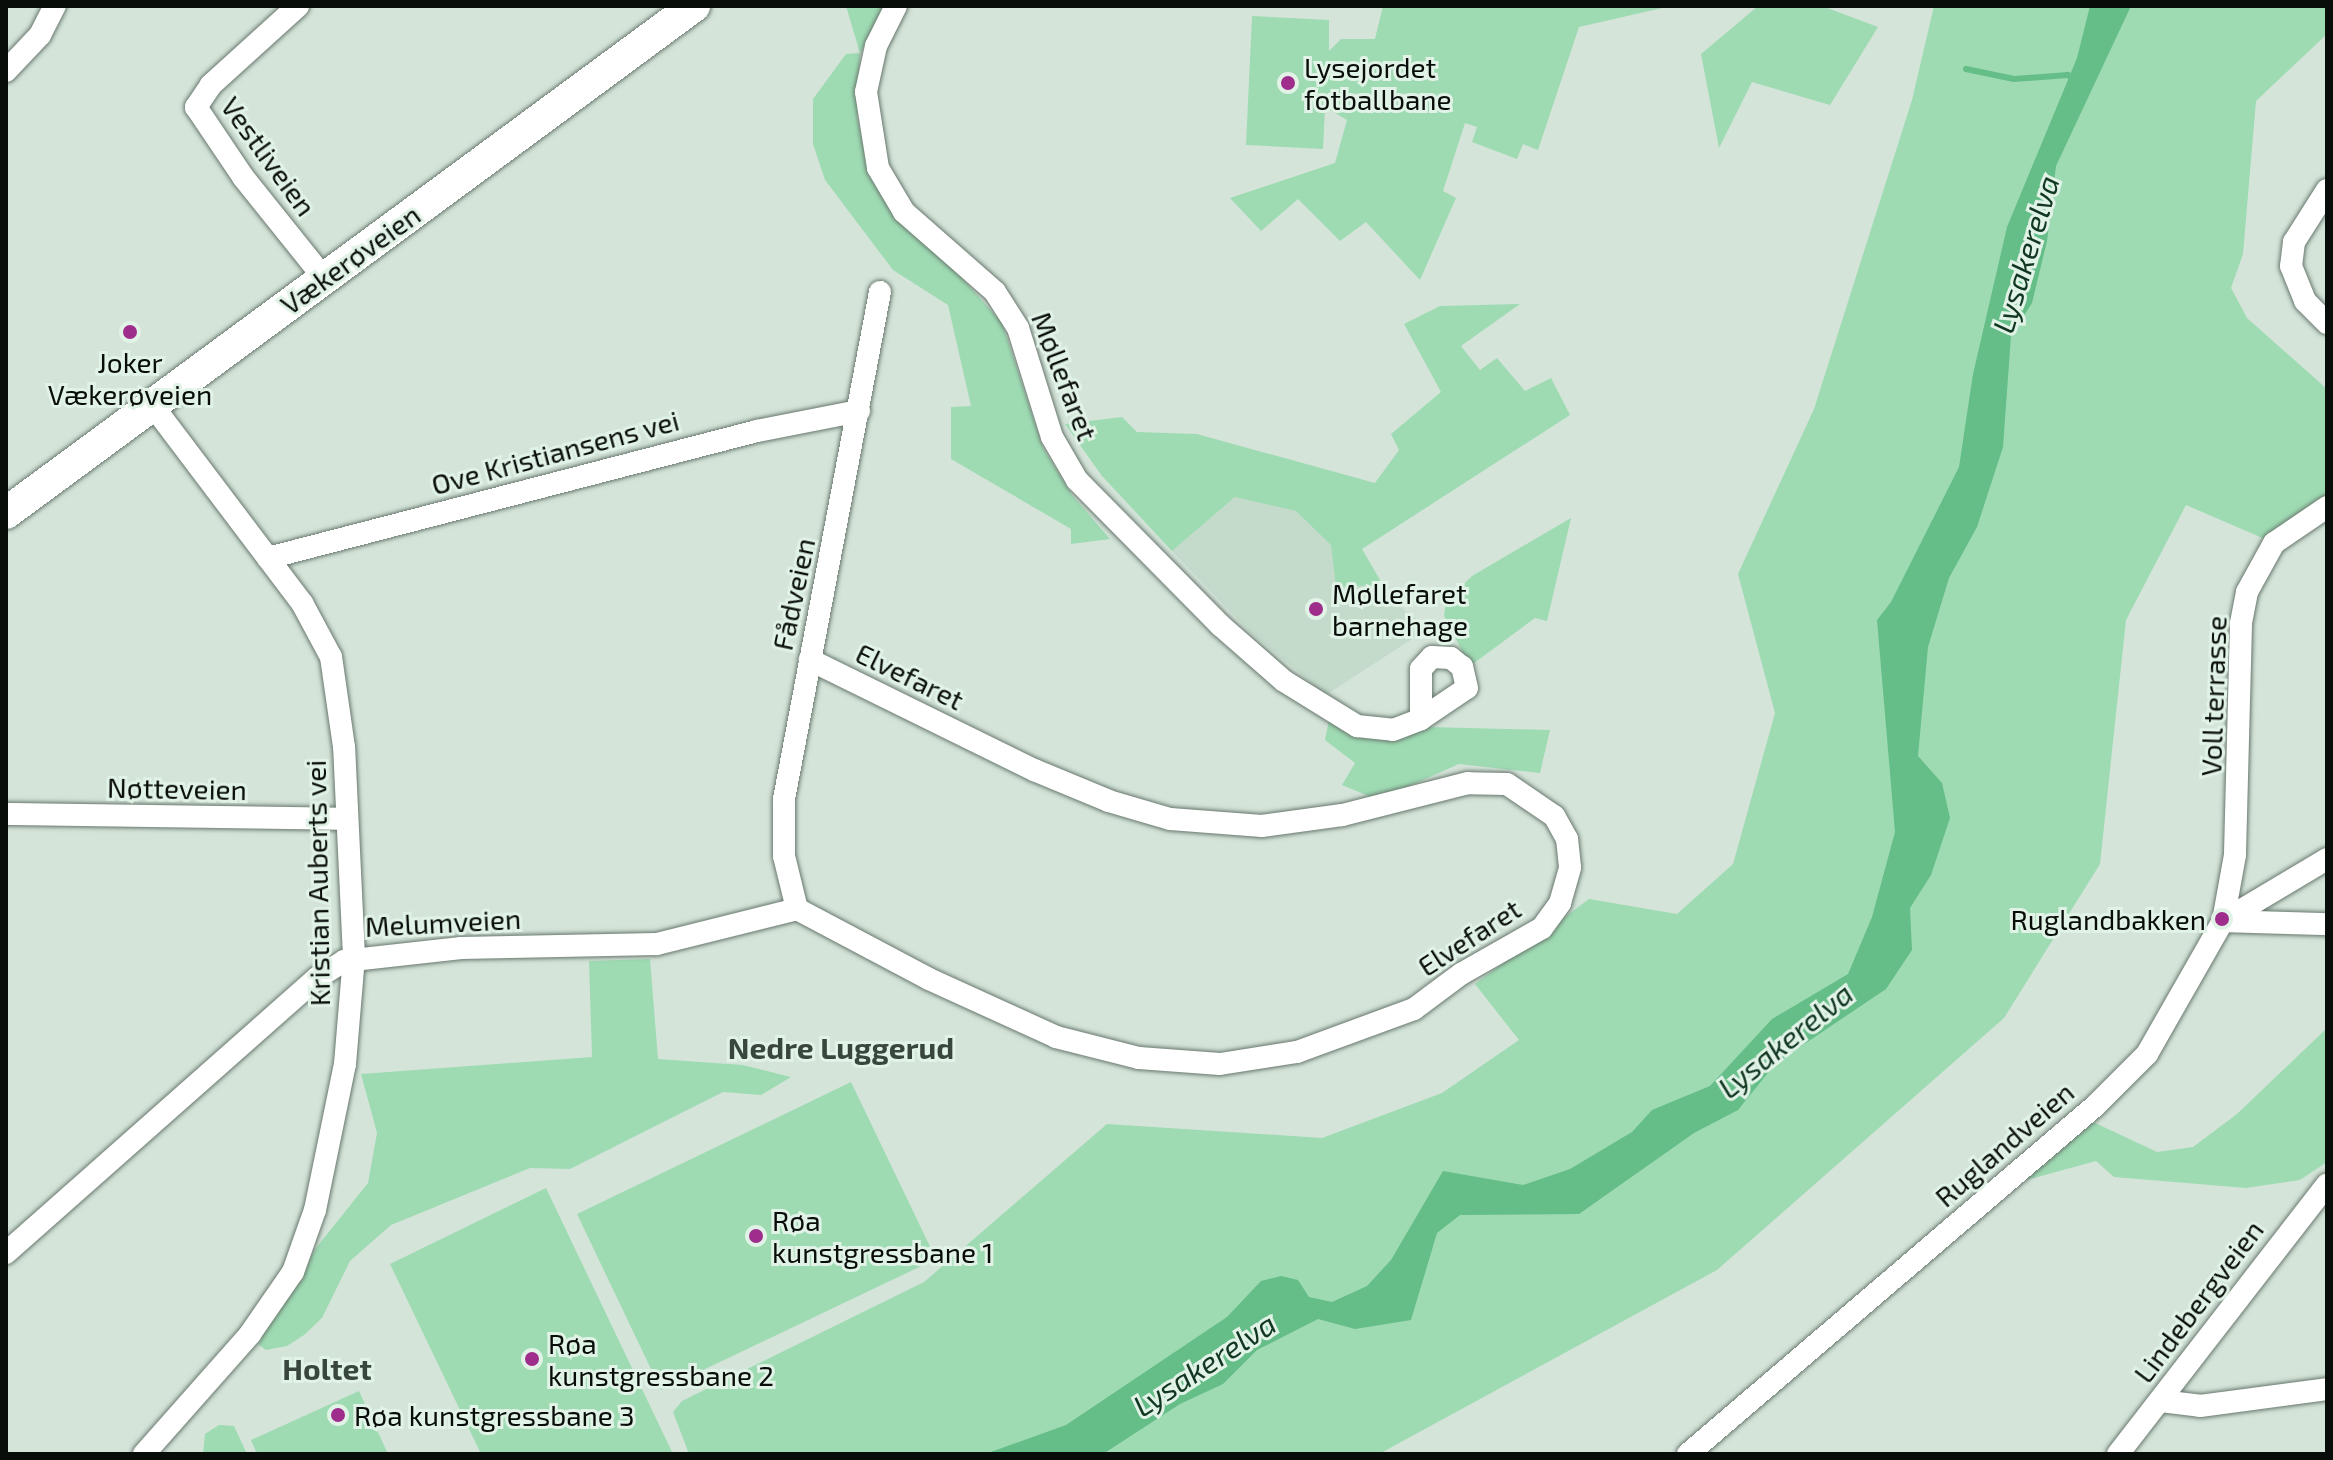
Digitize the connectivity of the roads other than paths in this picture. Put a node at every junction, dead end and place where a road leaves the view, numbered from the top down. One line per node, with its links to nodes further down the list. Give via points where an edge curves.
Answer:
1 (55, 6): 5 (street, via 40,35)
2 (298, 6): 7 (street, Vestliveien, via 202,93 196,107 243,177)
3 (694, 6): 7 (main road, Vækerøveien)
4 (896, 6): 16 (street, Møllefaret, via 876,46 866,92 878,168 904,212 995,292 1018,328 1052,437 1077,480 1220,625 1326,710 1357,726 1393,730)
5 (6, 71)
6 (2327, 190): 9 (street, via 2294,242 2291,266 2305,301)
7 (324, 278): 10 (main road, Vækerøveien)
8 (880, 292): 11 (street, Fådveien)
9 (2327, 323)
10 (152, 405): 13 (main road, Vækerøveien); 14 (street, Kristian Auberts vei)
11 (859, 411): 14 (street, Ove Kristiansens vei, via 757,431); 15 (street, Fådveien)
12 (2327, 507): 21 (street, Voll terrasse, via 2274,543 2247,592 2241,624 2235,855)
13 (6, 513)
14 (268, 558): 18 (street, Kristian Auberts vei, via 331,657 339,696)
15 (810, 660): 20 (street, Fådveien, via 782,836); 20 (street, Elvefaret, via 1086,792 1192,823 1275,825 1342,815 1468,783 1507,784 1554,816 1567,839 1570,867 1560,903 1542,928 1461,974 1414,1009 1323,1045 1220,1064 1139,1058 1056,1037 929,979)
16 (1421, 719)
17 (6, 814): 18 (street, Nøtteveien)
18 (347, 819): 23 (street, Kristian Auberts vei)
19 (2327, 859): 21 (street, Ruglandveien)
20 (797, 909): 23 (street, Melumveien, via 657,944 461,948)
21 (2223, 921): 22 (street); 29 (street, Ruglandveien, via 2147,1054 2095,1106)
22 (2327, 924)
23 (354, 957): 25 (street, Melumveien, via 317,978); 28 (street, Kristian Auberts vei, via 345,1064 315,1210 293,1272 250,1334)
24 (2327, 1185): 27 (street, Lindebergveien)
25 (6, 1253)
26 (2327, 1389): 27 (street, via 2200,1406)
27 (2161, 1401): 30 (street, Lindebergveien)
28 (144, 1454)
29 (1688, 1454)
30 (2118, 1454)

